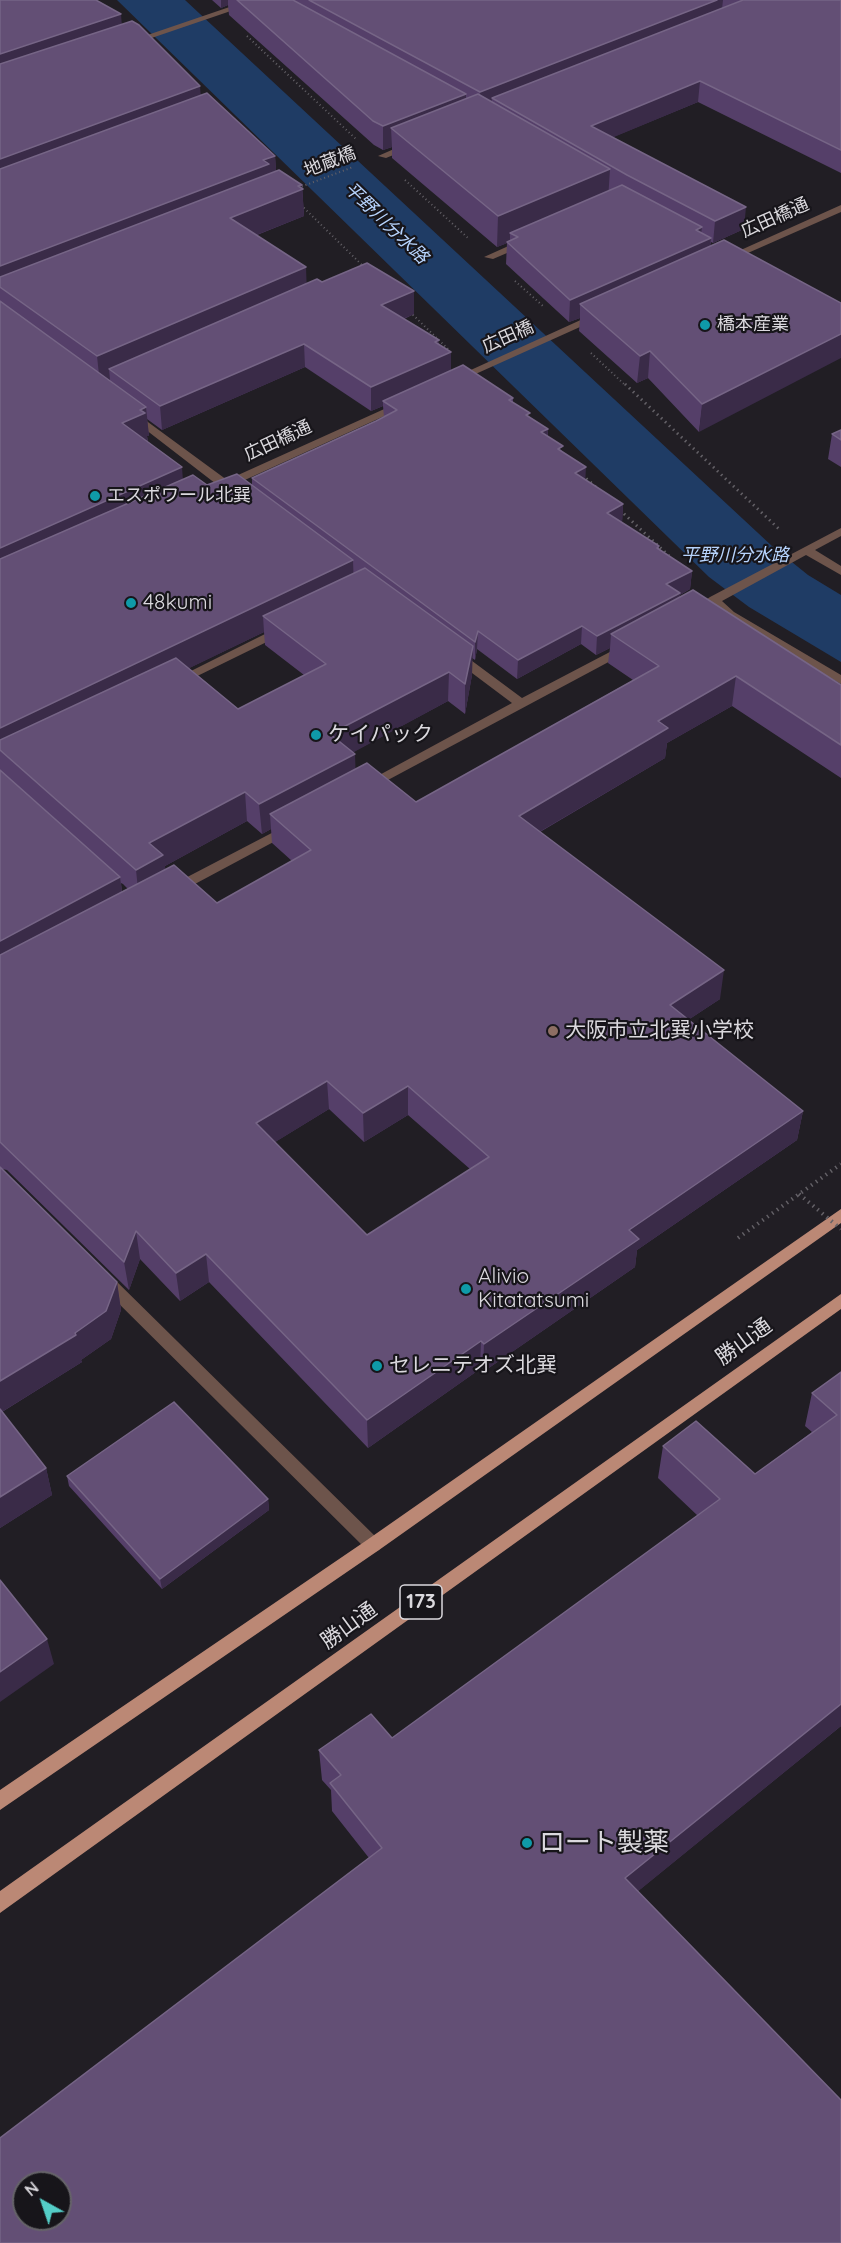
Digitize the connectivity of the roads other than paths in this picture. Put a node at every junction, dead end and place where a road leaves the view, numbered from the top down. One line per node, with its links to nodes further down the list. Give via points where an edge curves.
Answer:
1 (260, 0): 2 (street); 3 (street)
2 (272, 6)
3 (126, 43)
4 (425, 139): 5 (street)
5 (383, 156)
6 (841, 208): 9 (street, 広田橋通, via 721,258)
7 (530, 240): 8 (street)
8 (489, 257)
9 (738, 264)
10 (609, 310): 11 (street, 広田橋)
11 (440, 387)
12 (418, 396): 14 (street, 広田橋通)
13 (126, 411): 14 (street)
14 (220, 487): 15 (street)
15 (245, 498)
16 (841, 531): 17 (street)
17 (804, 551): 18 (street); 19 (street)
18 (841, 571)
19 (718, 598): 20 (street); 24 (street, via 730,615)
20 (685, 616)
21 (293, 624): 25 (street)
22 (635, 643): 26 (street)
23 (444, 646): 26 (street)
24 (841, 680)
25 (168, 686)
26 (521, 703): 27 (street)
27 (356, 792)
28 (304, 820): 29 (street)
29 (159, 898)
30 (841, 1215): 33 (main road)
31 (93, 1268): 33 (street)
32 (841, 1300): 35 (main road, 勝山通 / 173)
33 (373, 1545): 34 (main road)
34 (0, 1801)
35 (0, 1903)

